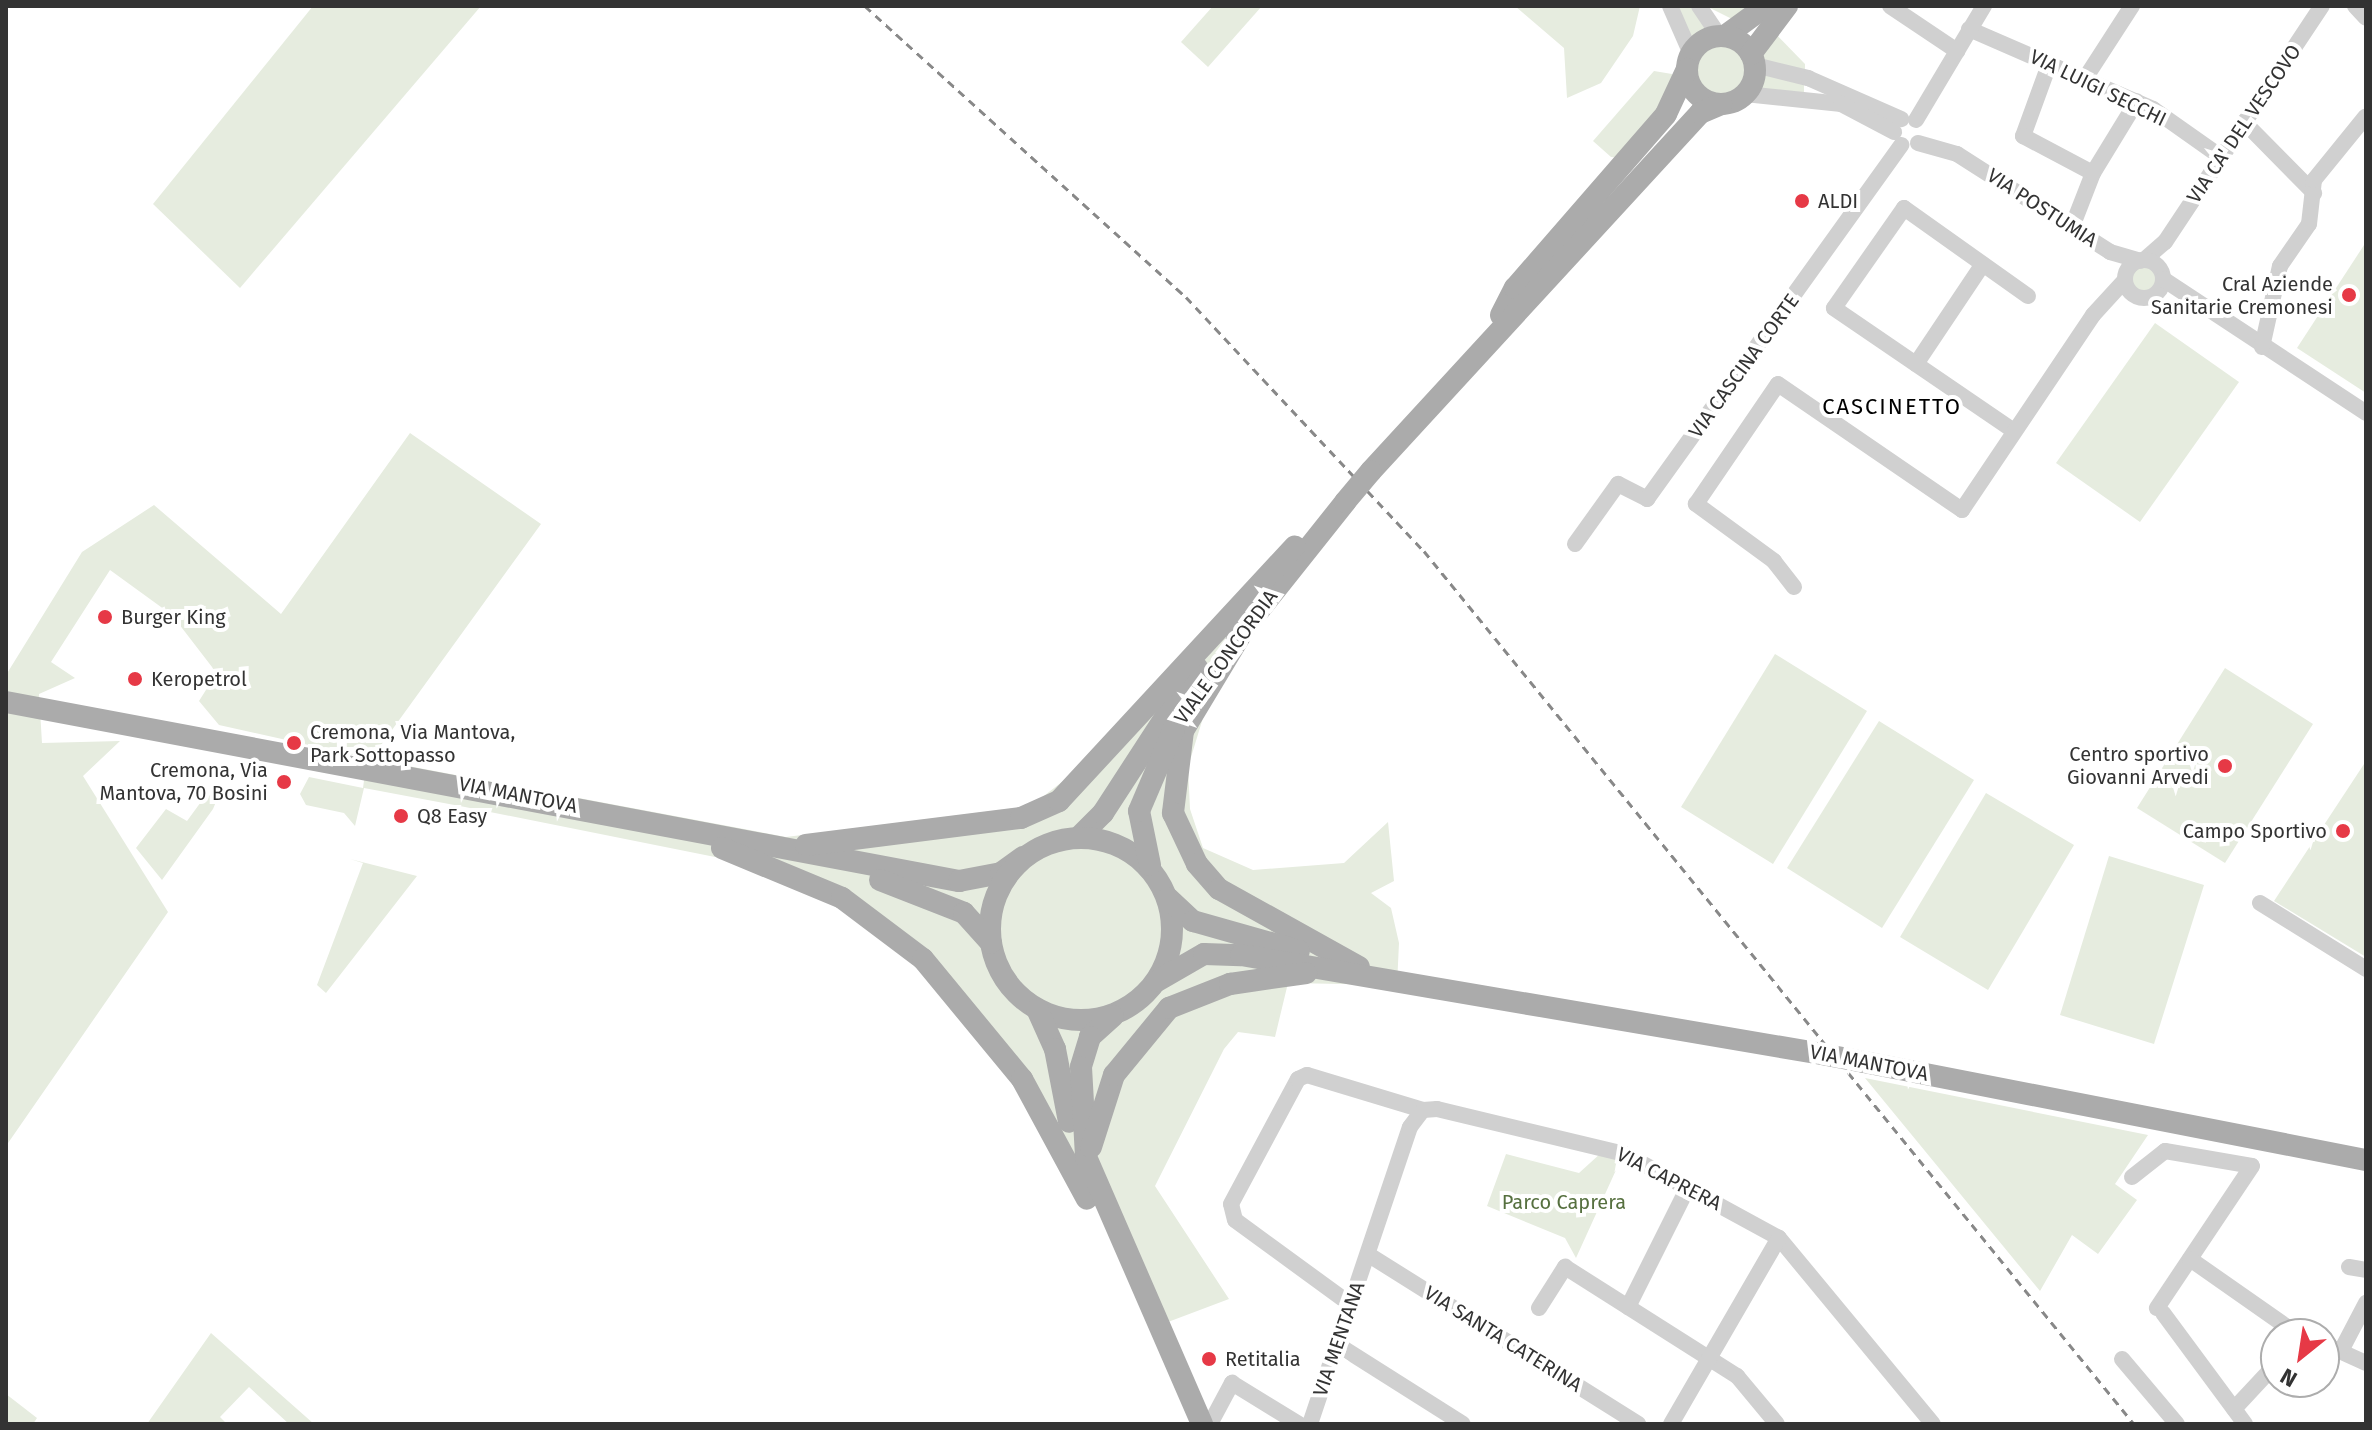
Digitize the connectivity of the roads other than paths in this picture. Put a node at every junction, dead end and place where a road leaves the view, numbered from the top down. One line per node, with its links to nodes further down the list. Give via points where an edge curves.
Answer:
1 (1670, 6): 15 (street)
2 (1699, 6): 12 (street)
3 (1766, 6): 12 (main road)
4 (1787, 6): 14 (main road)
5 (1890, 6): 13 (street)
6 (1984, 6): 11 (street)
7 (2132, 6): 17 (street)
8 (2322, 6): 22 (street, VIA CA' DEL VESCOVO)
9 (2355, 6): 10 (street)
10 (2366, 18)
11 (1969, 29): 13 (street); 16 (street, VIA LUIGI SECCHI)
12 (1722, 36): 14 (main road); 15 (main road)
13 (1957, 51): 23 (street)
14 (1753, 60): 18 (main road); 23 (street, VIA POSTUMIA, via 1808,78)
15 (1689, 62): 20 (main road, via 1701,97); 38 (main road, VIALE CONCORDIA, via 1666,114 1515,288)
16 (2050, 62): 17 (street, VIA LUIGI SECCHI); 25 (street, via 2023,136)
17 (2086, 77): 19 (street, VIA LUIGI SECCHI)
18 (1745, 94): 20 (main road, VIALE CONCORDIA); 23 (street, VIA POSTUMIA, via 1841,104)
19 (2137, 101): 24 (street, VIA LUIGI SECCHI); 25 (street)
20 (1721, 104): 38 (main road, VIALE CONCORDIA, via 1700,113)
21 (2366, 116): 26 (street, via 2323,165)
22 (2244, 122): 24 (street, VIA CA' DEL VESCOVO); 26 (street)
23 (1909, 131): 27 (street, VIA POSTUMIA); 44 (street, VIA CASCINA CORTE, via 1647,499 1618,484)
24 (2221, 157): 28 (street, VIA CA' DEL VESCOVO)
25 (2093, 173): 27 (street)
26 (2314, 193): 39 (street, via 2309,224 2280,266)
27 (2072, 227): 29 (street, VIA POSTUMIA)
28 (2165, 242): 30 (street, VIA CA' DEL VESCOVO); 32 (street, VIA CA' DEL VESCOVO)
29 (2110, 252): 30 (street, VIA POSTUMIA); 33 (street)
30 (2142, 260): 32 (street, VIA POSTUMIA); 33 (street)
31 (1983, 264): 34 (street); 40 (street); 40 (street, via 1904,208 1834,308)
32 (2162, 275): 35 (street); 37 (street, VIA POSTUMIA)
33 (2126, 277): 35 (street); 36 (street)
34 (2028, 296)
35 (2145, 296): 36 (street); 37 (street, VIA POSTUMIA)
36 (2116, 297): 42 (street, via 2093,315)
37 (2209, 314): 39 (street, VIA POSTUMIA)
38 (1491, 334): 43 (main road, VIALE CONCORDIA, bridge)
39 (2262, 347): 41 (street, VIA POSTUMIA)
40 (1916, 364): 42 (street)
41 (2366, 413)
42 (2014, 431): 46 (street, via 1962,510 1778,384 1696,504 1774,561)
43 (1345, 502): 45 (main road, VIALE CONCORDIA); 47 (main road, VIALE CONCORDIA)
44 (1575, 544)
45 (1295, 546): 50 (main road, VIALE CONCORDIA, via 1207,653 1103,813); 51 (main road, via 1075,788 1041,811 814,846)
46 (1794, 587)
47 (1246, 626): 53 (main road, VIALE CONCORDIA, via 1177,723 1149,780 1139,826); 57 (main road, via 1183,731 1173,813 1197,864 1219,889)
48 (6, 702): 51 (main road, VIA MANTOVA)
49 (6, 716): 51 (main road, VIA MANTOVA)
50 (1079, 837): 52 (main road); 53 (main road, via 1121,846)
51 (727, 843): 52 (main road, VIA MANTOVA, via 959,881 1001,873); 56 (main road, VIA MANTOVA, via 903,886 964,913); 66 (main road, via 817,884 923,959 1022,1079)
52 (1023, 857): 56 (main road, via 996,896)
53 (1154, 873): 54 (main road)
54 (1168, 898): 57 (main road, via 1193,921); 59 (main road, via 1172,941)
55 (2260, 903): 58 (street)
56 (991, 943): 60 (main road, via 1010,986)
57 (1355, 969): 59 (main road, via 1204,954); 63 (main road, VIA MANTOVA, bridge); 66 (main road, via 1230,984 1169,1008 1105,1091 1094,1125)
58 (2366, 969)
59 (1157, 981): 61 (main road)
60 (1037, 1009): 61 (main road, via 1074,1020); 66 (main road, via 1055,1049)
61 (1113, 1016): 66 (main road, via 1090,1037 1081,1067 1080,1128)
62 (1423, 1110): 65 (street, VIA CAPRERA, via 1582,1139); 68 (street, via 1410,1127); 73 (street, VIA CAPRERA, via 1337,1083 1298,1079 1231,1204 1235,1220)
63 (2366, 1160)
64 (2132, 1177): 69 (street, via 2165,1151 2252,1166)
65 (1688, 1187): 67 (street, VIA CAPRERA); 74 (street)
66 (1090, 1189): 85 (main road); 86 (main road)
67 (1779, 1238): 80 (street); 94 (street, VIA CAPRERA)
68 (1369, 1255): 73 (street, VIA MENTANA); 91 (street, VIA SANTA CATERINA)
69 (2190, 1259): 76 (street); 84 (street, via 2160,1311)
70 (2349, 1267): 71 (street)
71 (2366, 1270)
72 (2366, 1303): 79 (street)
73 (1350, 1304): 77 (street, VIA MENTANA)
74 (1628, 1307): 75 (street, via 1565,1267); 80 (street)
75 (1539, 1308)
76 (2274, 1318)
77 (1335, 1343): 89 (street, VIA MENTANA); 90 (street)
78 (2340, 1347): 79 (street)
79 (2343, 1347): 82 (street)
80 (1710, 1358): 92 (street); 93 (street, via 1737,1376)
81 (2122, 1359): 95 (street)
82 (2366, 1363)
83 (2260, 1381): 84 (street)
84 (2234, 1409): 96 (street)
85 (1186, 1424)
86 (1202, 1424)
87 (1210, 1424): 88 (street, via 1232,1383)
88 (1299, 1424)
89 (1310, 1424)
90 (1463, 1424)
91 (1638, 1424)
92 (1671, 1424)
93 (1777, 1424)
94 (1933, 1424)
95 (2177, 1424)
96 (2245, 1424)

